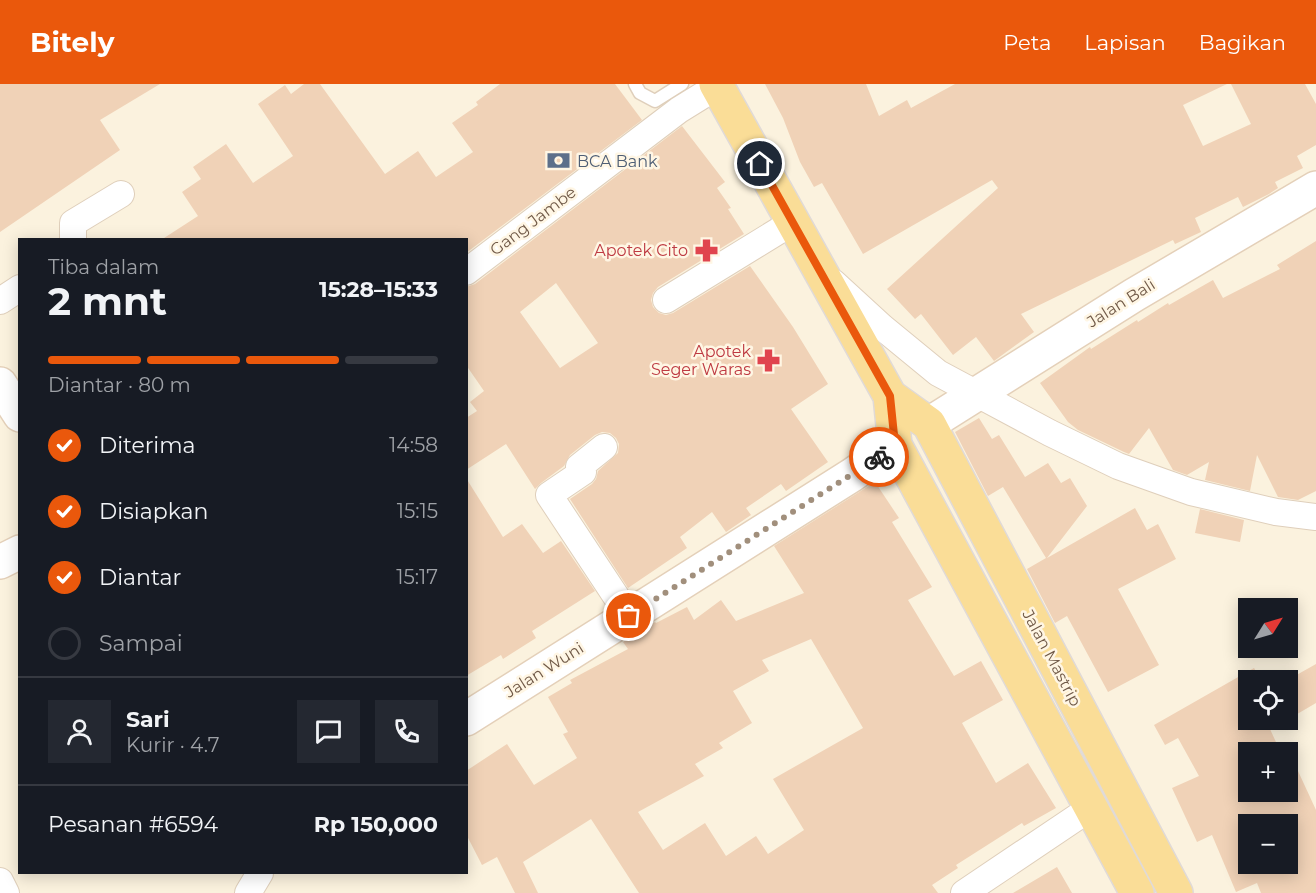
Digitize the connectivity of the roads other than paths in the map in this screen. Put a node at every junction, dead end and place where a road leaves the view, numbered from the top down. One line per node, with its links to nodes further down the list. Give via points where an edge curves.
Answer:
1 (635, 84): 2 (lane, via 640,93 655,101)
2 (682, 84)
3 (718, 85): 6 (main road); 9 (street, Gang Jambe, via 679,110)
4 (1316, 188): 14 (main road, Jalan Bali, via 1134,295)
5 (121, 194): 7 (street, via 73,223)
6 (793, 222): 8 (main road); 11 (street)
7 (73, 238)
8 (819, 268): 14 (street, via 938,373); 15 (main road)
9 (468, 270)
10 (18, 289): 12 (street)
11 (666, 300)
12 (0, 301)
13 (0, 384): 16 (main road)
14 (977, 394): 17 (main road, Jalan Bali); 20 (street, via 1118,466 1191,492)
15 (890, 396): 17 (main road); 18 (main road)
16 (18, 412)
17 (929, 424): 32 (main road, Jalan Mastrip)
18 (895, 445): 23 (main road, Jalan Wuni); 25 (main road)
19 (604, 447): 23 (street, via 579,467 583,472 549,495)
20 (1316, 517)
21 (18, 553): 22 (main road)
22 (0, 562)
23 (629, 616): 24 (main road, Jalan Wuni)
24 (468, 718)
25 (1092, 807): 30 (street); 31 (main road)
26 (259, 874): 29 (street)
27 (0, 881): 28 (street)
28 (6, 893)
29 (248, 893)
30 (964, 893)
31 (1137, 893)
32 (1176, 893)

